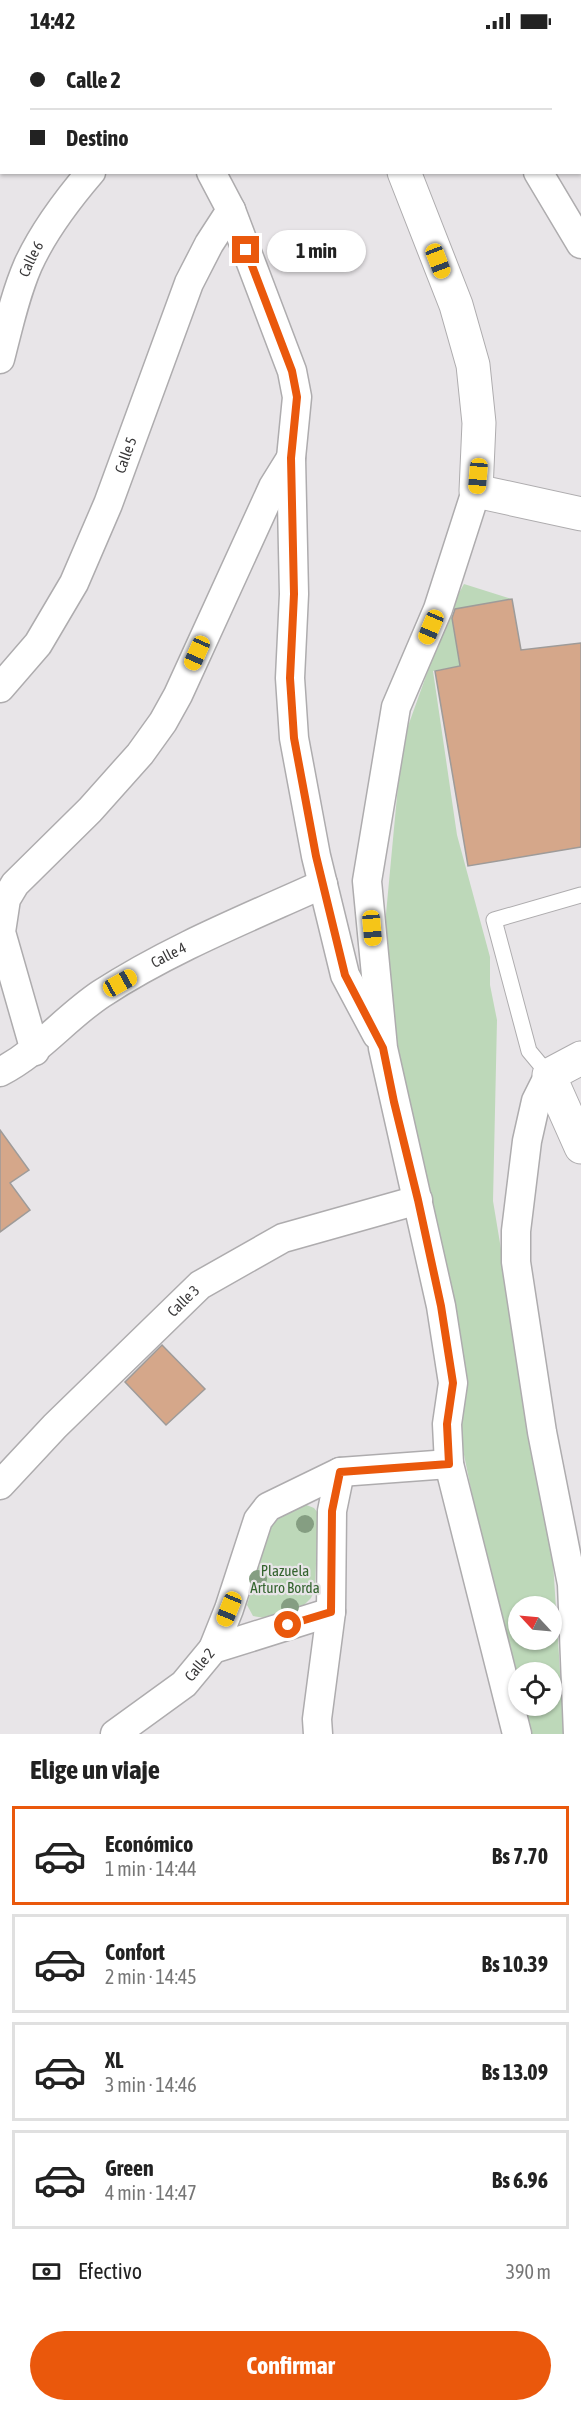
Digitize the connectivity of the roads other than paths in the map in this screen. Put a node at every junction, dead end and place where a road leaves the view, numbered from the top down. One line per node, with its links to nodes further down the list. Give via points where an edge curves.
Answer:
1 (90, 174): 7 (street, Calle 6, via 28,265)
2 (212, 174): 5 (street)
3 (405, 174): 9 (main road, via 456,305 473,365 479,423)
4 (539, 174): 6 (street)
5 (231, 210): 8 (street, via 292,371 297,397); 11 (street, Calle 5, via 189,283 75,583 38,644)
6 (581, 244)
7 (0, 359)
8 (291, 458): 12 (street, via 293,726); 15 (street, via 273,487 163,722 140,754 15,884 6,900 1,932)
9 (476, 491): 10 (main road); 14 (street, via 438,609 396,707 381,792 367,881)
10 (581, 514)
11 (0, 688)
12 (323, 884): 14 (street, via 345,975); 15 (street, Calle 4, via 190,944 102,993)
13 (581, 895): 18 (lane, via 494,920 529,1051)
14 (383, 1048): 20 (street)
15 (35, 1051): 17 (street, Calle 4)
16 (581, 1058): 18 (main road)
17 (0, 1072)
18 (549, 1075): 19 (main road); 29 (street, via 536,1101 527,1141 516,1262 542,1432 572,1584)
19 (581, 1148)
20 (418, 1200): 21 (street, via 453,1383 447,1424); 23 (street, Calle 3, via 283,1238 200,1285)
21 (449, 1464): 22 (street); 28 (street)
22 (340, 1472): 24 (street, via 332,1511); 25 (street, via 268,1507 258,1520)
23 (0, 1485)
24 (331, 1612): 25 (street, Calle 2); 27 (street)
25 (213, 1649): 26 (street, Calle 2, via 184,1684)
26 (115, 1734)
27 (318, 1734)
28 (518, 1734)
29 (578, 1734)

